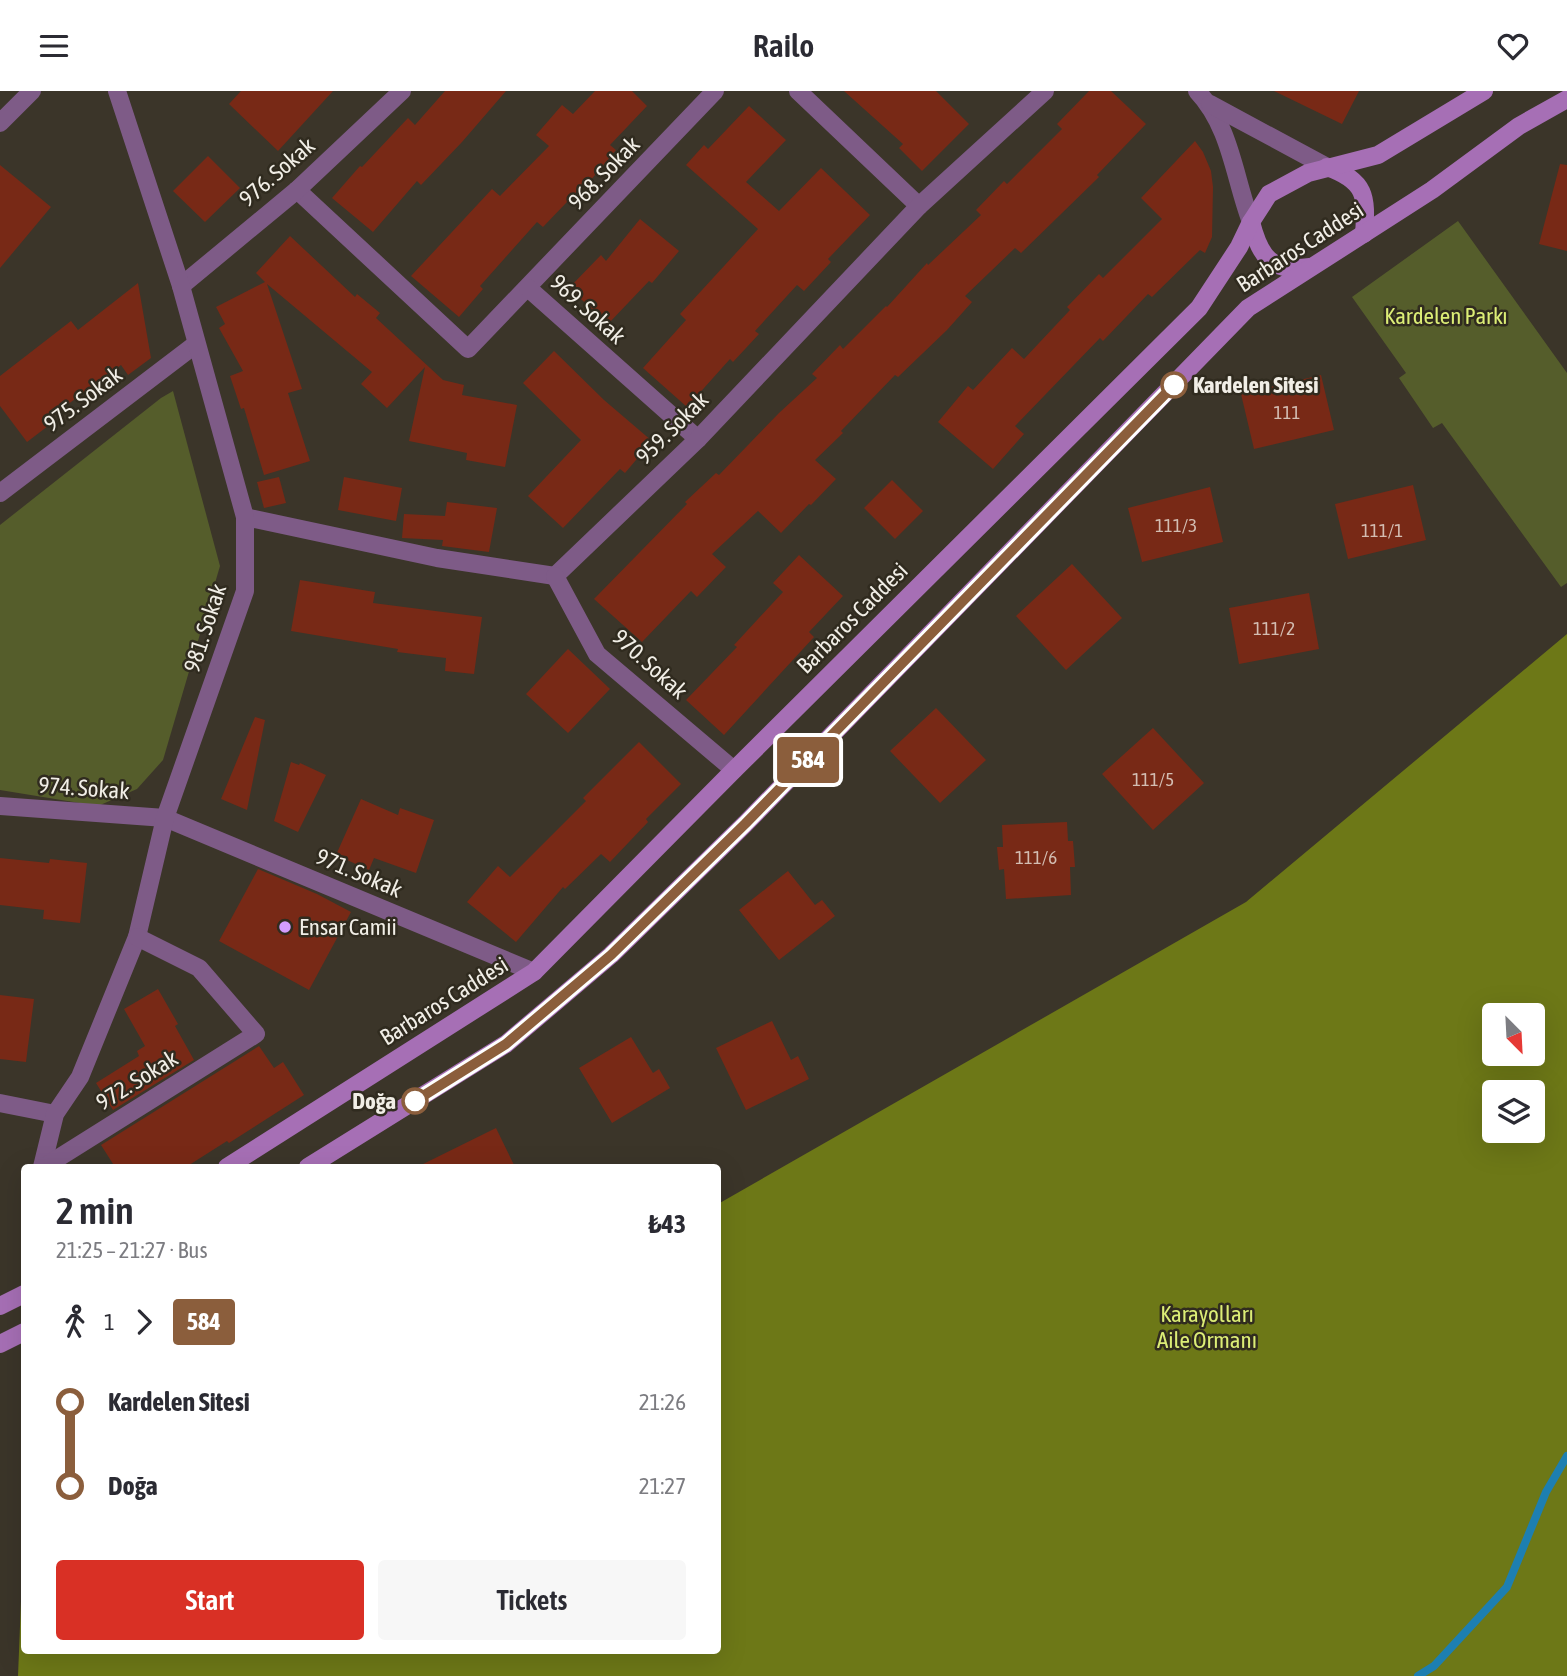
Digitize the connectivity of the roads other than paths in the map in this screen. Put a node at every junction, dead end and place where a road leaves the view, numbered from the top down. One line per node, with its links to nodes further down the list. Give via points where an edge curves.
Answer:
1 (32, 91): 11 (street)
2 (117, 91): 18 (street, 981. Sokak)
3 (402, 91): 13 (street, 976. Sokak)
4 (716, 91): 19 (street, 968. Sokak)
5 (798, 91): 14 (street)
6 (1045, 91): 14 (street, 959. Sokak)
7 (1197, 91): 10 (street)
8 (1484, 91): 12 (main road, Barbaros Caddesi, via 1378,155)
9 (1567, 99): 16 (main road, Barbaros Caddesi, via 1519,126)
10 (1210, 104): 12 (street); 15 (street, via 1229,145)
11 (0, 123)
12 (1327, 167): 15 (main road, Barbaros Caddesi, via 1269,194); 16 (main road, via 1361,188 1366,201)
13 (297, 190): 18 (street, 976. Sokak); 19 (street, 969. Sokak, via 468,349)
14 (919, 206): 21 (street, 959. Sokak)
15 (1251, 222): 17 (main road, via 1261,253 1270,262 1293,270); 25 (main road, Barbaros Caddesi, via 1199,308)
16 (1364, 234): 17 (main road, Barbaros Caddesi)
17 (1312, 267): 35 (main road, Barbaros Caddesi, via 1248,308 770,799 611,955 506,1044)
18 (181, 286): 20 (street, 981. Sokak)
19 (528, 288): 21 (street, 969. Sokak)
20 (196, 345): 22 (street, 975. Sokak); 23 (street, 981. Sokak)
21 (698, 439): 24 (street, 959. Sokak)
22 (0, 493)
23 (245, 517): 24 (street, via 437,558); 27 (street, 981. Sokak, via 245,591)
24 (555, 576): 25 (street, 970. Sokak, via 597,655)
25 (734, 770): 29 (main road, Barbaros Caddesi)
26 (0, 806): 27 (street, 974. Sokak)
27 (165, 818): 28 (street, 981. Sokak); 29 (street, 971. Sokak)
28 (137, 937): 31 (street, 981. Sokak, via 80,1077); 33 (street, 972. Sokak, via 199,968 256,1034)
29 (534, 972): 34 (main road, Barbaros Caddesi)
30 (0, 1103): 31 (street)
31 (55, 1114): 32 (street, 981. Sokak)
32 (44, 1164)
33 (48, 1164)
34 (232, 1164)
35 (313, 1164)
36 (21, 1296): 37 (main road)
37 (0, 1306)
38 (21, 1333): 39 (main road)
39 (0, 1343)

